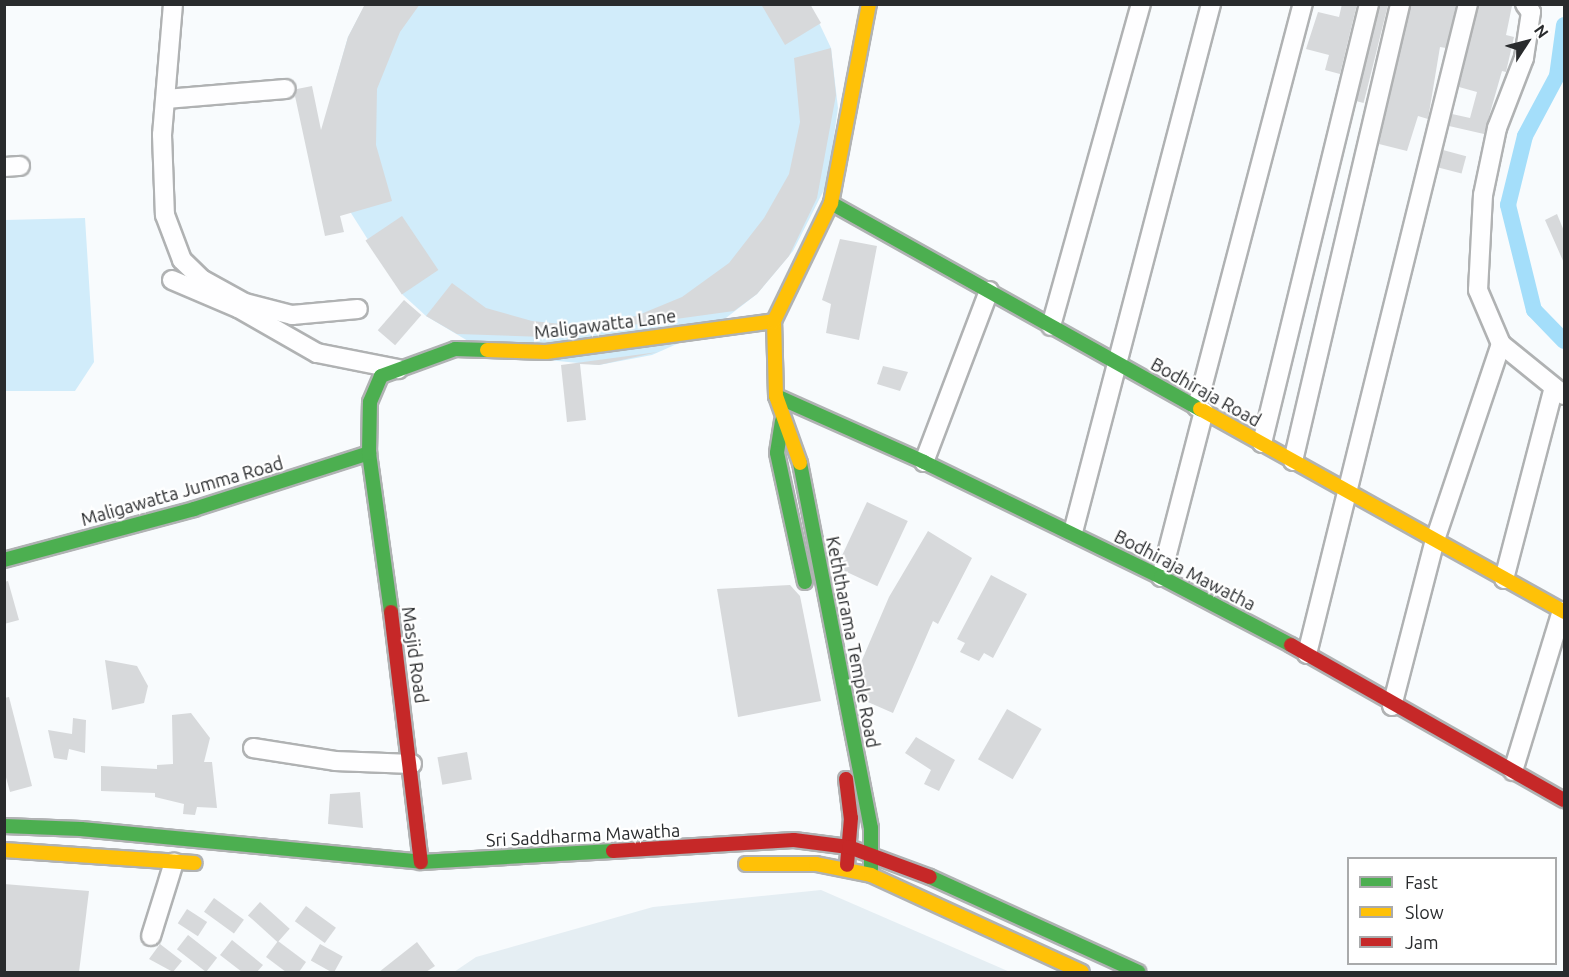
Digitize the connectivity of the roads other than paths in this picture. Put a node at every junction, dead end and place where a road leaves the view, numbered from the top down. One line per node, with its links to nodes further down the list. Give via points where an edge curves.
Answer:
1 (173, 4): 11 (street)
2 (869, 4): 12 (main road, Keththarama Temple Road)
3 (1141, 4): 17 (street)
4 (1211, 4): 19 (street)
5 (1303, 4): 23 (street)
6 (1369, 4): 25 (street)
7 (1400, 4): 27 (street)
8 (1468, 4): 29 (street)
9 (1525, 4): 18 (street, via 1531,12 1524,58 1497,128 1483,195 1478,290)
10 (286, 89): 11 (street)
11 (166, 99): 15 (street, via 162,135 165,215 182,260 203,280 245,303 292,315)
12 (831, 203): 14 (main road, Bodhiraja Road); 16 (main road, Keththarama Temple Road)
13 (172, 280): 20 (street, via 238,308 317,353)
14 (989, 291): 17 (main road, Bodhiraja Road); 28 (street)
15 (358, 309)
16 (774, 321): 20 (main road, Maligawatta Lane, via 546,352 455,349); 22 (main road, Keththarama Temple Road)
17 (1051, 326): 19 (main road, Bodhiraja Road)
18 (1501, 344): 21 (street); 33 (street)
19 (1115, 362): 23 (main road, Bodhiraja Road); 30 (street)
20 (398, 369): 26 (main road, Maligawatta Lane, via 381,376 370,402)
21 (1559, 391): 36 (street)
22 (776, 396): 24 (main road, Keththarama Temple Road); 28 (main road, Bodhiraja Mawatha)
23 (1201, 409): 25 (main road, Bodhiraja Road); 35 (street)
24 (782, 420): 31 (main road, Keththarama Temple Road, via 798,451); 32 (main road, Keththarama Temple Road, via 777,453)
25 (1262, 443): 27 (main road, Bodhiraja Road)
26 (369, 453): 34 (main road, Maligawatta Jumma Road, via 194,508); 43 (main road, Masjid Road)
27 (1293, 461): 29 (main road, Bodhiraja Road)
28 (924, 462): 30 (main road, Bodhiraja Mawatha)
29 (1345, 490): 33 (main road, Bodhiraja Road); 39 (street)
30 (1073, 532): 35 (main road, Bodhiraja Mawatha)
31 (813, 535): 32 (main road); 40 (main road, Keththarama Temple Road)
32 (795, 536): 37 (main road, Keththarama Temple Road)
33 (1436, 540): 36 (main road, Bodhiraja Road); 41 (street)
34 (4, 560)
35 (1161, 577): 39 (main road, Bodhiraja Mawatha)
36 (1504, 579): 38 (main road, Bodhiraja Road)
37 (809, 602)
38 (1563, 612): 44 (street)
39 (1307, 654): 41 (main road, Bodhiraja Mawatha)
40 (835, 689): 47 (main road, Keththarama Temple Road, via 849,795); 49 (main road, Keththarama Temple Road)
41 (1392, 706): 44 (main road, Bodhiraja Mawatha)
42 (253, 748): 43 (street, via 345,762)
43 (412, 764): 51 (main road, Masjid Road)
44 (1513, 771): 45 (main road, Bodhiraja Mawatha)
45 (1564, 800)
46 (4, 826): 51 (main road, Sri Saddharma Mawatha, via 81,829)
47 (849, 847): 49 (main road, Sri Saddharma Mawatha); 51 (main road, Sri Saddharma Mawatha, via 794,840); 54 (main road, Keththarama Temple Road)
48 (4, 850): 50 (main road)
49 (873, 853): 55 (main road, Keththarama Temple Road); 58 (main road, Sri Saddharma Mawatha)
50 (174, 862): 52 (main road); 56 (street)
51 (421, 862)
52 (210, 865)
53 (734, 865): 54 (main road, via 802,863)
54 (847, 868): 55 (main road)
55 (871, 875): 57 (main road)
56 (152, 936)
57 (1082, 972)
58 (1138, 972)

